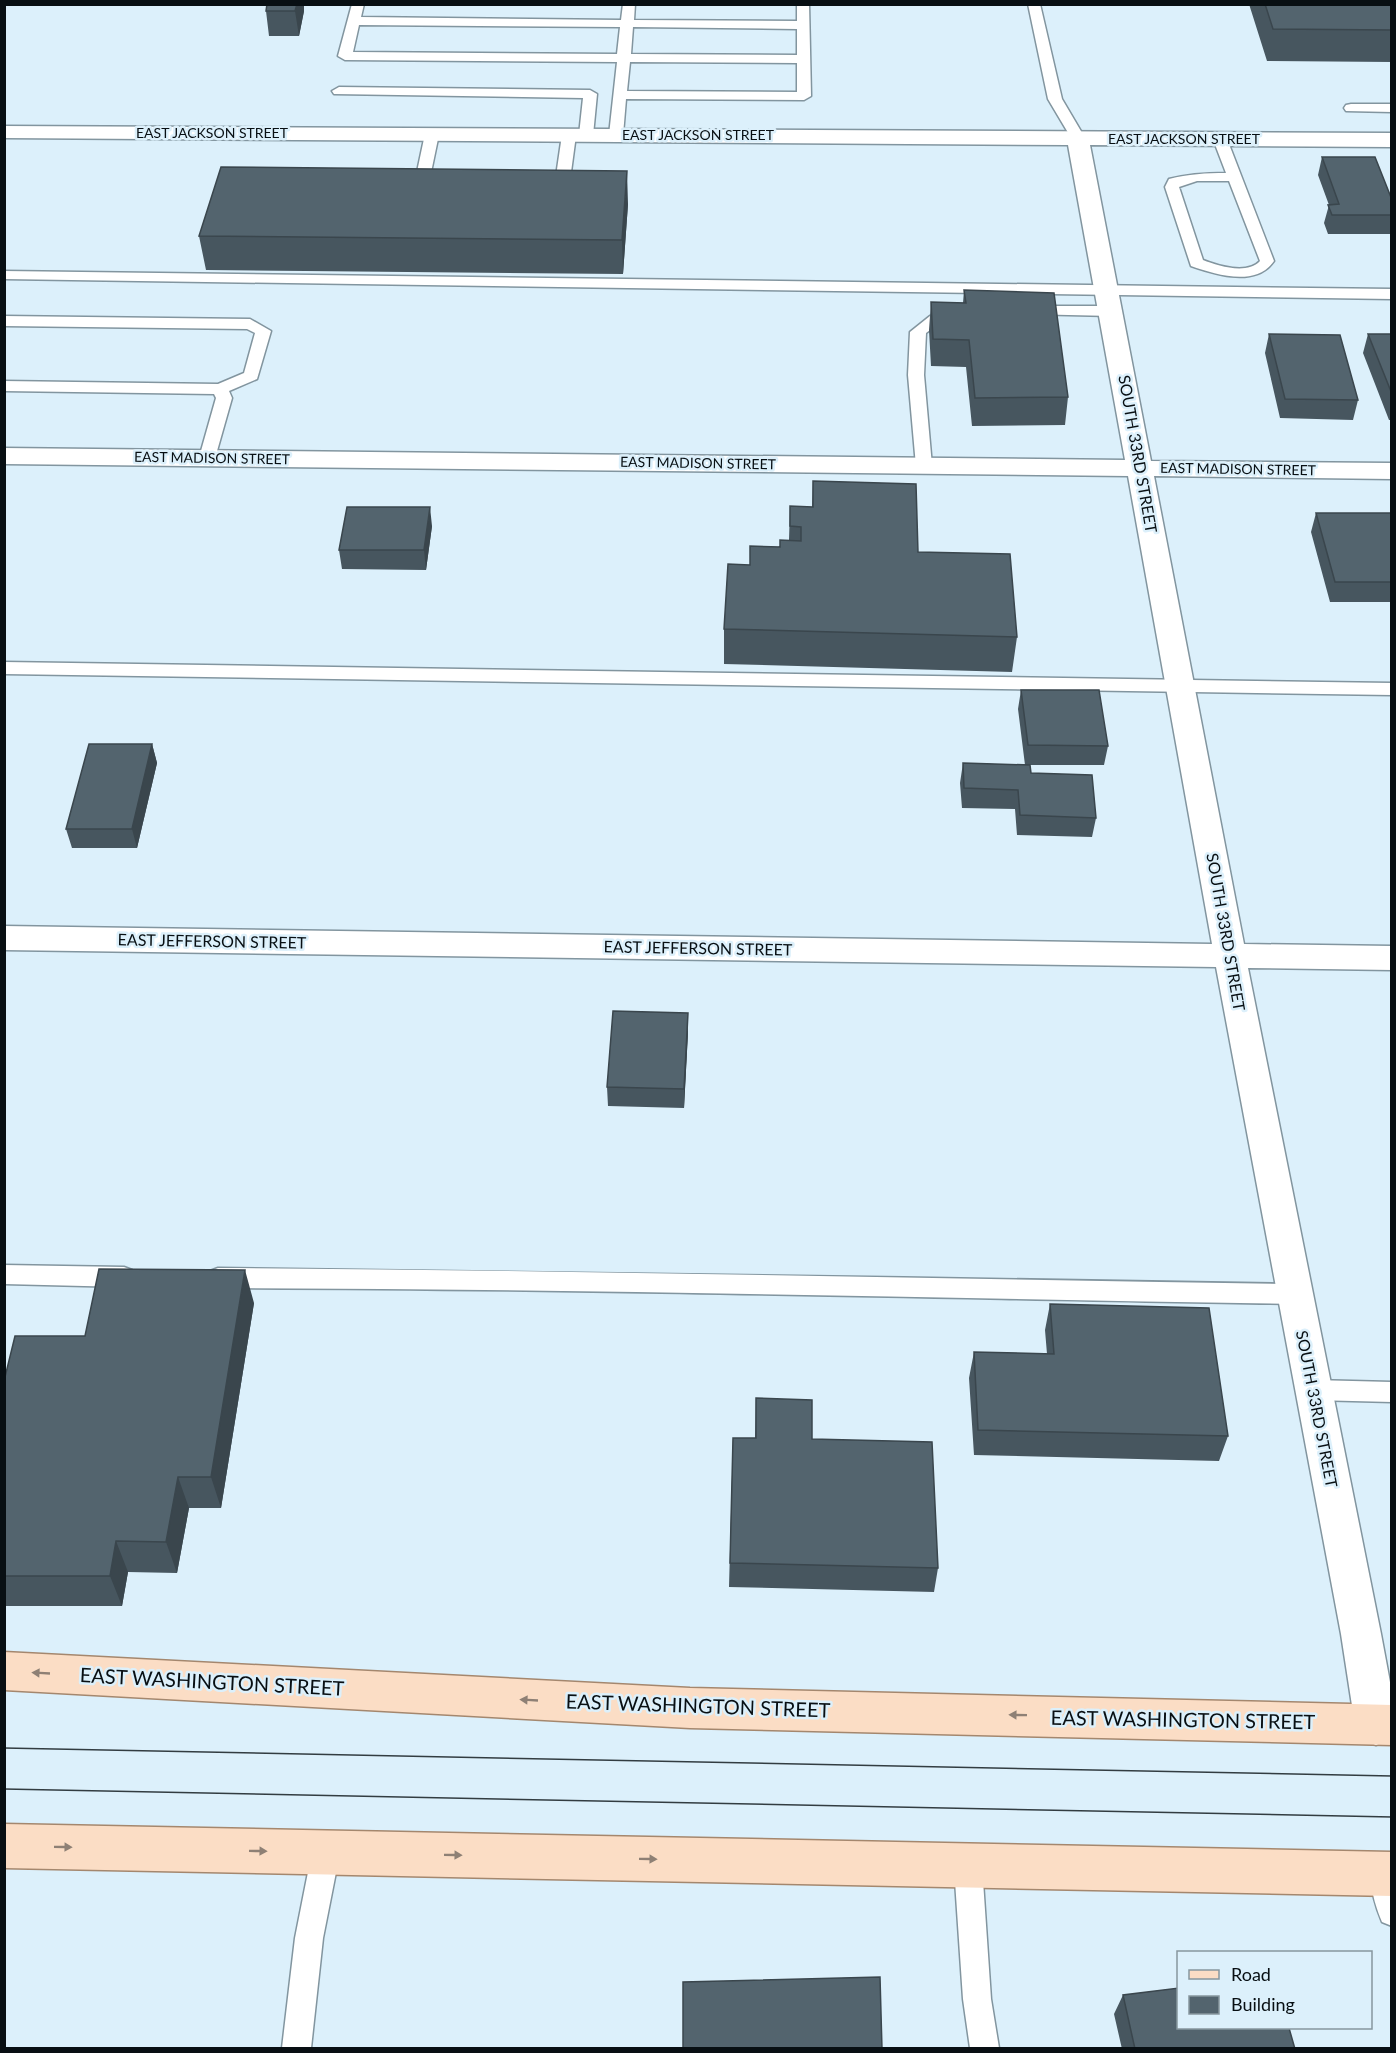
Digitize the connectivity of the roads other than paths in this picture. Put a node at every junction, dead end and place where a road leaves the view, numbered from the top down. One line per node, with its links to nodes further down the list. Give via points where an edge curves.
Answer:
1 (358, 4): 5 (lane)
2 (629, 4): 6 (lane)
3 (803, 4): 7 (lane)
4 (1034, 4): 18 (lane, via 1055,99)
5 (354, 21): 6 (lane); 8 (lane, via 345,56)
6 (627, 24): 7 (lane); 8 (lane)
7 (803, 26): 9 (lane)
8 (624, 58): 9 (lane); 11 (lane)
9 (804, 59): 11 (lane, via 804,96)
10 (339, 91): 16 (lane, via 590,94)
11 (620, 95): 17 (lane)
12 (1351, 108): 13 (lane)
13 (1392, 108)
14 (4, 132): 15 (street, EAST JACKSON STREET)
15 (432, 134): 16 (street, EAST JACKSON STREET); 22 (lane, via 421,186)
16 (577, 135): 17 (street, EAST JACKSON STREET); 23 (lane, via 562,187)
17 (616, 135): 18 (street, EAST JACKSON STREET)
18 (1078, 138): 19 (street, EAST JACKSON STREET); 26 (street, SOUTH 33RD STREET)
19 (1220, 139): 20 (street, EAST JACKSON STREET); 21 (lane)
20 (1392, 140)
21 (1235, 177): 21 (lane, via 1267,261 1258,271 1231,272 1196,263 1172,187 1183,179)
22 (445, 186)
23 (539, 187)
24 (4, 275): 26 (lane)
25 (1392, 294): 26 (lane)
26 (1109, 302): 28 (lane); 35 (street, SOUTH 33RD STREET)
27 (974, 312): 34 (lane, via 944,315 927,322 918,332 916,375)
28 (1009, 312)
29 (4, 321): 31 (lane, via 250,324 262,331 251,376)
30 (4, 386): 31 (lane)
31 (220, 389): 33 (lane, via 224,398)
32 (4, 456): 33 (street, EAST MADISON STREET)
33 (207, 458): 34 (street, EAST MADISON STREET)
34 (924, 466): 35 (street, EAST MADISON STREET)
35 (1141, 468): 36 (street, EAST MADISON STREET); 38 (street, SOUTH 33RD STREET)
36 (1392, 471)
37 (4, 668): 38 (lane)
38 (1180, 685): 39 (lane); 41 (street, SOUTH 33RD STREET)
39 (1392, 689)
40 (4, 938): 41 (street, EAST JEFFERSON STREET)
41 (1230, 955): 42 (street, EAST JEFFERSON STREET); 46 (street, SOUTH 33RD STREET)
42 (1392, 958)
43 (4, 1274): 44 (lane)
44 (147, 1277)
45 (195, 1278): 46 (lane)
46 (1295, 1294): 47 (street, SOUTH 33RD STREET)
47 (1313, 1390): 48 (lane); 50 (street, SOUTH 33RD STREET)
48 (1392, 1392)
49 (4, 1671): 50 (main road, EAST WASHINGTON STREET, one-way to 49, via 690,1708)
50 (1384, 1725)
51 (4, 1846): 52 (main road, one-way to 52)
52 (326, 1852): 53 (main road, one-way to 53); 55 (lane, via 309,1938)
53 (968, 1866): 54 (main road); 56 (lane, via 977,1999)
54 (1389, 1887)
55 (296, 2049)
56 (986, 2049)

